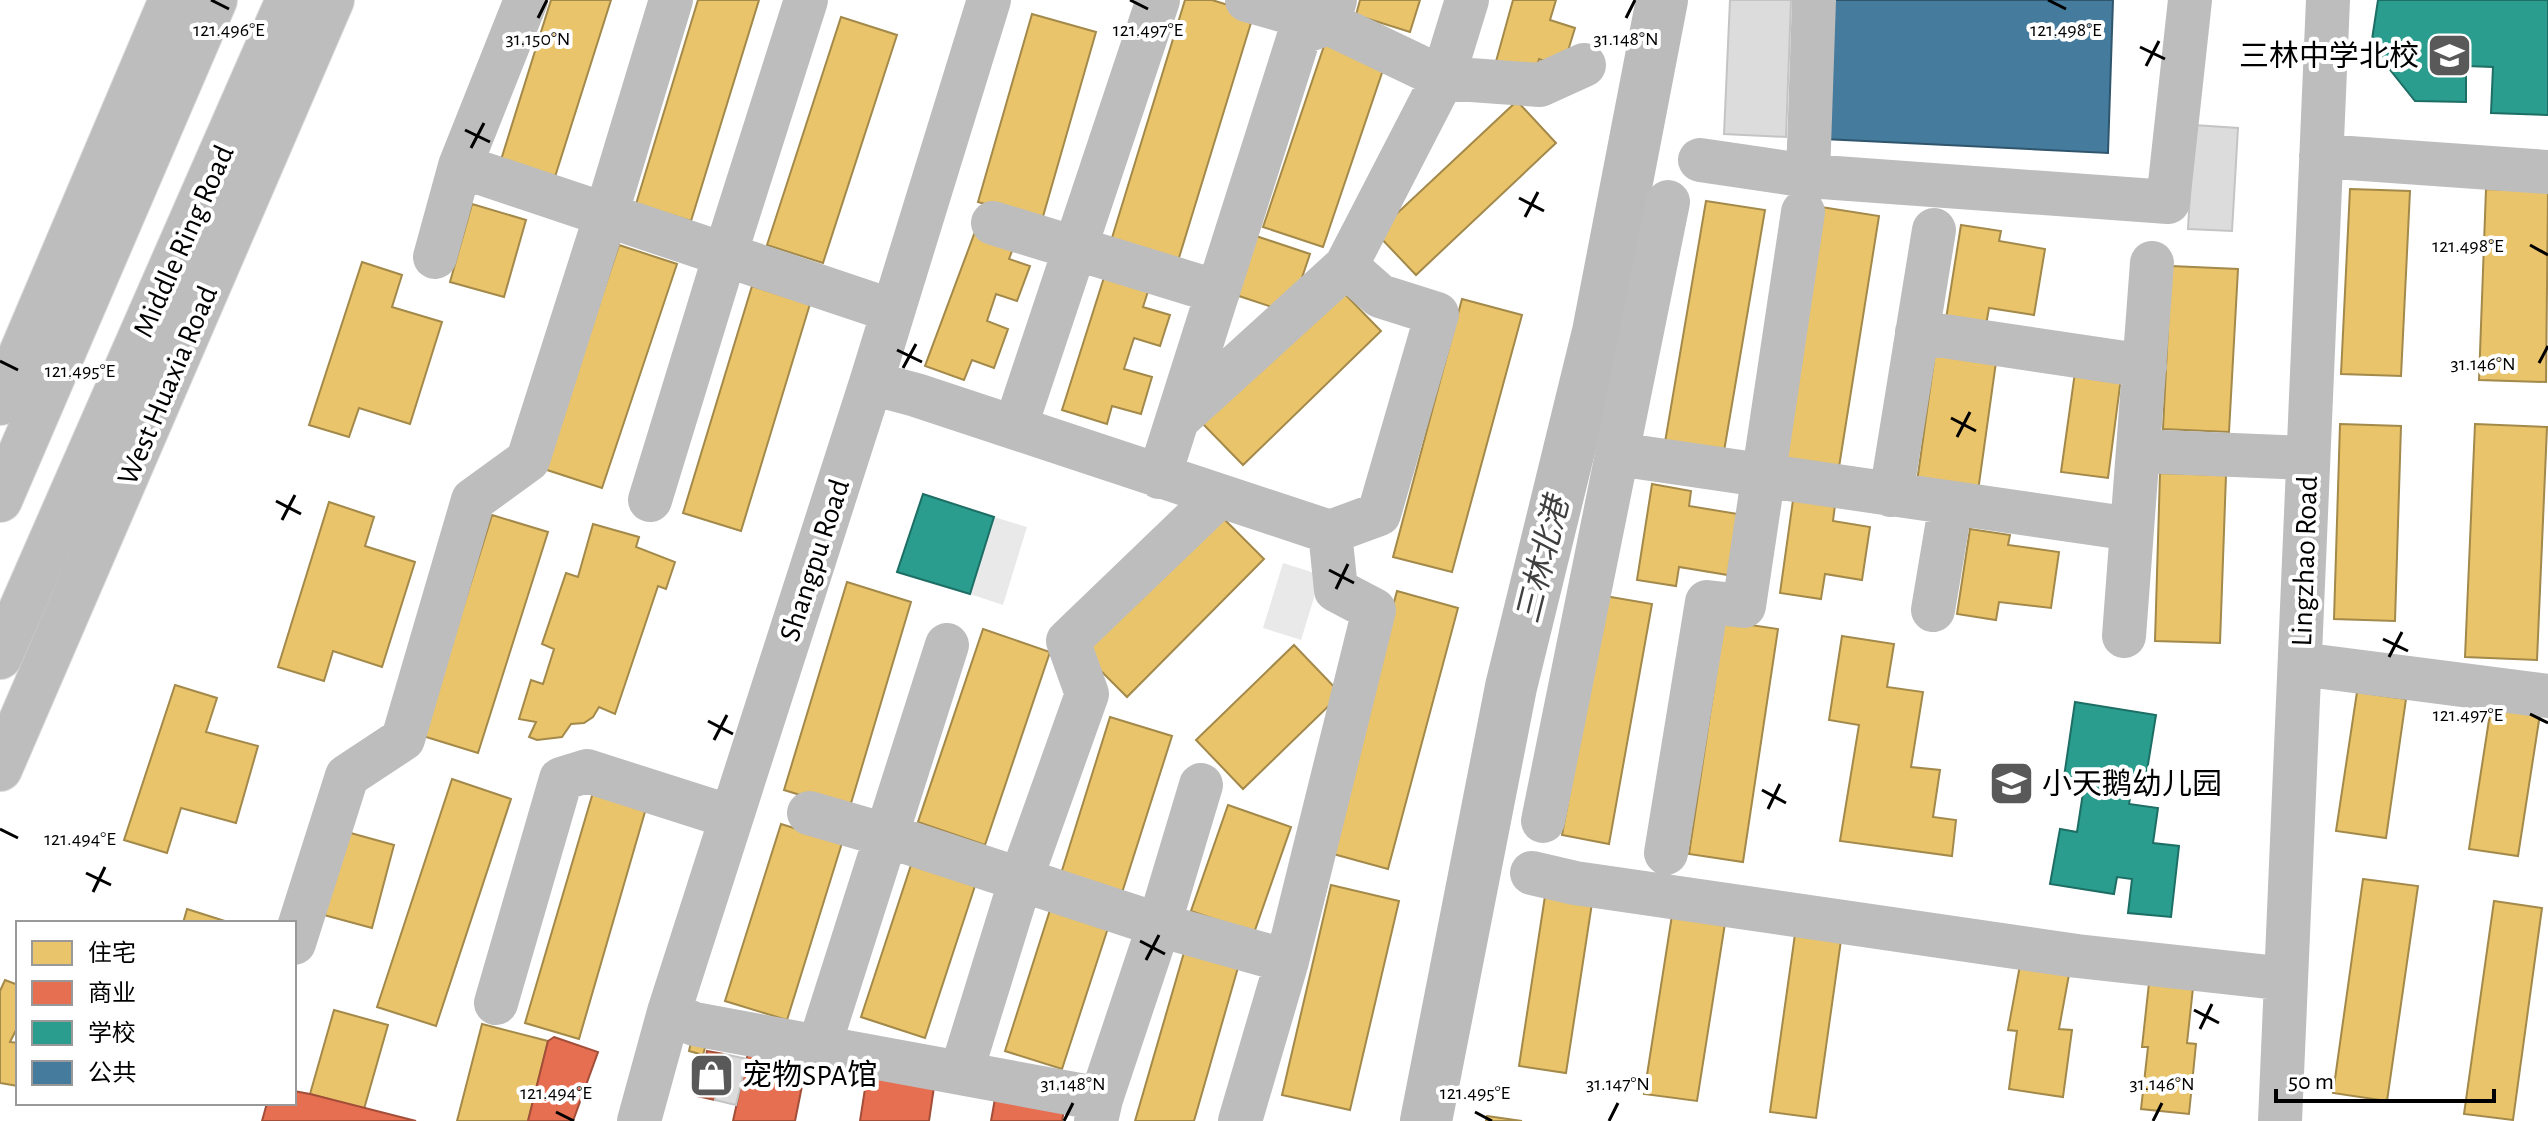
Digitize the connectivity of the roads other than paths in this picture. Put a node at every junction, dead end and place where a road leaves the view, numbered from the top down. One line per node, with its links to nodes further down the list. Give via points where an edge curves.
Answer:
1 (206, 0): 18 (main road)
2 (215, 0): 18 (main road)
3 (288, 0): 40 (main road, Middle Ring Road)
4 (310, 0): 40 (main road)
5 (332, 0): 62 (main road, West Huaxia Road)
6 (526, 0): 23 (main road)
7 (671, 0): 27 (main road)
8 (806, 0): 31 (main road)
9 (989, 0): 36 (main road, Shangpu Road)
10 (1158, 0): 30 (main road)
11 (1247, 0): 17 (main road)
12 (1467, 0): 20 (main road)
13 (1814, 0): 25 (main road)
14 (2190, 0): 25 (main road, via 2168,202)
15 (2328, 0): 21 (main road, Lingzhao Road)
16 (168, 8): 41 (main road)
17 (1332, 12): 20 (main road); 35 (main road, via 1300,33)
18 (189, 61): 51 (main road)
19 (1584, 65): 20 (main road, via 1540,85)
20 (1443, 78): 34 (main road)
21 (2321, 156): 24 (main road); 46 (main road, Lingzhao Road)
22 (1700, 160): 25 (main road)
23 (460, 166): 27 (main road); 32 (main road)
24 (2548, 172)
25 (1806, 194): 48 (main road)
26 (1668, 202): 45 (main road)
27 (606, 215): 31 (main road); 72 (main road, via 528,460 473,500 403,739 347,776)
28 (993, 223): 30 (main road)
29 (1934, 230): 37 (main road)
30 (1075, 248): 35 (main road); 43 (main road)
31 (725, 255): 36 (main road); 52 (main road)
32 (435, 257)
33 (2152, 263): 38 (main road)
34 (1346, 266): 42 (main road); 55 (main road, via 1380,296 1437,314 1379,514)
35 (1218, 292): 42 (main road)
36 (893, 311): 39 (main road, Shangpu Road)
37 (1917, 332): 38 (main road); 49 (main road)
38 (2145, 366): 44 (main road)
39 (871, 383): 43 (main road); 65 (main road, Shangpu Road)
40 (114, 400): 59 (main road, Middle Ring Road)
41 (0, 403)
42 (1177, 421): 47 (main road)
43 (1015, 428): 47 (main road)
44 (2138, 451): 46 (main road); 54 (main road)
45 (1617, 454): 48 (main road); 66 (main road)
46 (2308, 458): 60 (main road, Lingzhao Road)
47 (1159, 477): 50 (main road)
48 (1764, 477): 49 (main road); 68 (main road, via 1744,606 1707,602)
49 (1891, 495): 53 (main road)
50 (1219, 496): 55 (main road); 70 (main road, via 1068,641 1087,694)
51 (0, 500)
52 (650, 500)
53 (1951, 503): 54 (main road); 56 (main road)
54 (2132, 529): 57 (main road)
55 (1330, 532): 73 (main road, via 1336,590 1374,610)
56 (1933, 610)
57 (2124, 636)
58 (947, 645): 67 (main road)
59 (0, 657)
60 (2300, 664): 61 (main road); 74 (main road, Lingzhao Road)
61 (2548, 696)
62 (0, 769)
63 (1201, 785): 71 (main road)
64 (809, 813): 67 (main road)
65 (731, 817): 75 (main road, via 587,771 561,779); 76 (main road, Shangpu Road)
66 (1543, 821)
67 (885, 835): 70 (main road); 77 (main road)
68 (1666, 853)
69 (1532, 873): 74 (main road, via 2077,956)
70 (1021, 879): 71 (main road); 78 (main road)
71 (1159, 925): 73 (main road); 79 (main road)
72 (296, 937)
73 (1287, 961): 81 (main road)
74 (2286, 979): 82 (main road, Lingzhao Road)
75 (496, 1003)
76 (669, 1012): 77 (main road, via 694,1024); 80 (main road, Shangpu Road)
77 (819, 1047): 78 (main road)
78 (961, 1073): 79 (main road)
79 (1098, 1110)
80 (639, 1121)
81 (1240, 1121)
82 (2280, 1121)

